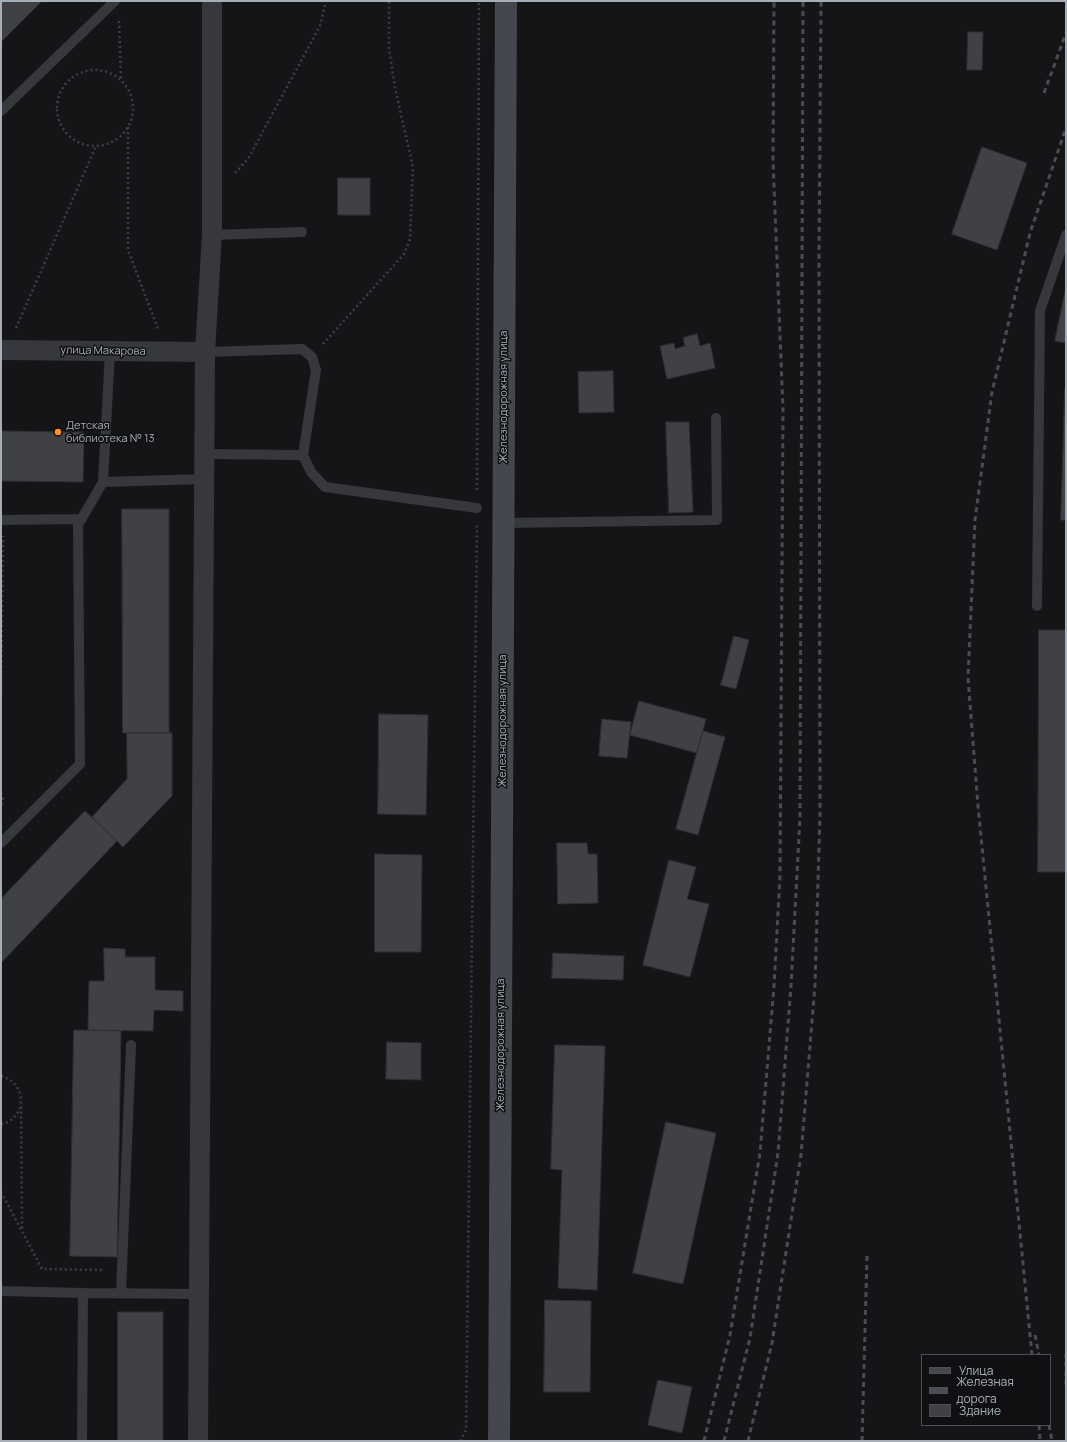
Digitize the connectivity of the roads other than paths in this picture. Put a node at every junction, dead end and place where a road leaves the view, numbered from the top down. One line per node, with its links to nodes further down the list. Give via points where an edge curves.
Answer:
1 (115, 1): 4 (lane)
2 (212, 1): 6 (street)
3 (506, 1): 19 (main road, Железнодорожная улица)
4 (1, 111)
5 (302, 232): 6 (lane)
6 (212, 235): 10 (street)
7 (1066, 235): 20 (lane, via 1040,311)
8 (3, 350): 9 (street, улица Макарова)
9 (110, 351): 10 (street, улица Макарова); 15 (lane)
10 (206, 352): 12 (street); 13 (lane, via 302,349 312,357 316,370)
11 (716, 418): 19 (lane, via 717,520)
12 (205, 454): 13 (lane); 14 (street)
13 (303, 455): 16 (lane, via 311,472 325,487)
14 (204, 479): 15 (lane); 26 (street)
15 (103, 482): 17 (lane)
16 (477, 508)
17 (82, 519): 18 (lane); 21 (lane, via 78,525 80,764)
18 (2, 520)
19 (504, 523): 27 (main road, Железнодорожная улица)
20 (1037, 606)
21 (1, 843)
22 (131, 1045): 25 (lane)
23 (1, 1292): 24 (lane)
24 (83, 1293): 25 (lane); 28 (lane)
25 (121, 1293): 26 (lane)
26 (199, 1294): 29 (street)
27 (496, 1436)
28 (82, 1441)
29 (198, 1441)

